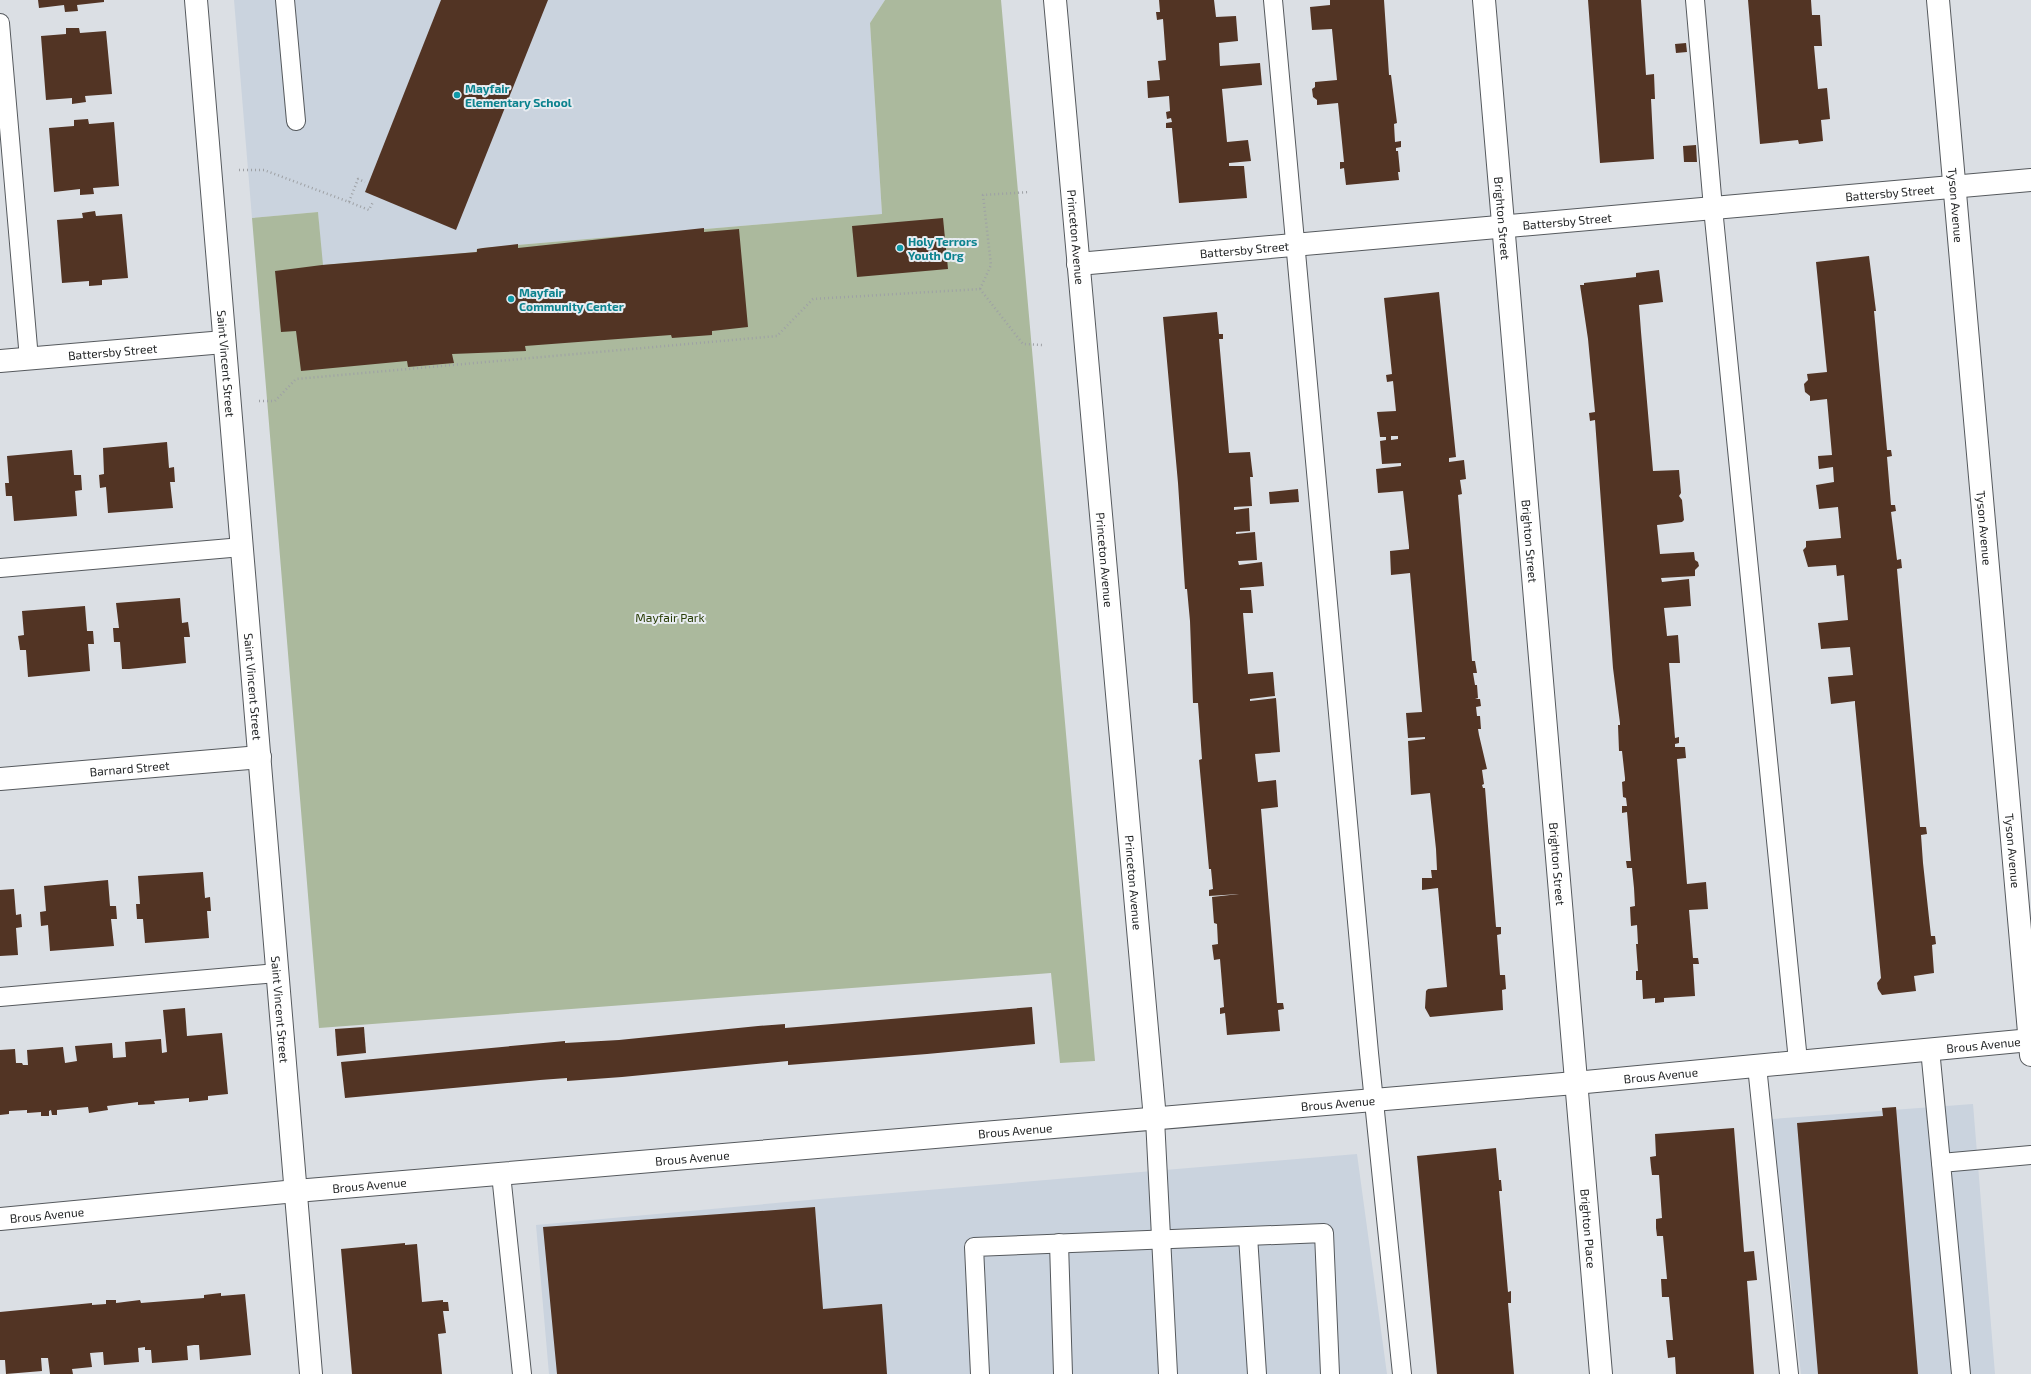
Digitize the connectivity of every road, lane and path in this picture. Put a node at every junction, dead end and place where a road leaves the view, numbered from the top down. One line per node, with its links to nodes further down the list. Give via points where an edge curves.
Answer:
1 (196, 0): 22 (street, Saint Vincent Street)
2 (285, 0): 9 (lane)
3 (1055, 0): 20 (street, Princeton Avenue)
4 (1273, 0): 19 (lane)
5 (1484, 0): 18 (street, Brighton Street)
6 (1695, 0): 17 (lane)
7 (1938, 0): 13 (street, Tyson Avenue)
8 (0, 23): 24 (lane)
9 (296, 121)
10 (239, 170): 15 (path, via 264,170)
11 (2031, 180): 13 (street, Battersby Street)
12 (365, 182): 15 (path, via 358,179)
13 (1954, 187): 17 (street, Battersby Street); 33 (street, Tyson Avenue)
14 (1029, 192): 21 (path, via 983,194 991,265)
15 (349, 202): 16 (path, via 369,210)
16 (373, 202)
17 (1713, 208): 18 (street, Battersby Street); 35 (lane)
18 (1504, 227): 19 (street, Battersby Street); 37 (street, Brighton Street)
19 (1296, 245): 20 (street, Battersby Street); 38 (lane)
20 (1078, 264): 39 (street, Princeton Avenue)
21 (980, 289): 23 (path, via 1023,344); 26 (path, via 813,300 777,336 296,379 275,402)
22 (224, 342): 24 (street, Battersby Street); 27 (street, Saint Vincent Street)
23 (1042, 345)
24 (29, 359): 25 (street, Battersby Street)
25 (0, 361)
26 (258, 402)
27 (242, 547): 28 (lane); 29 (street, Saint Vincent Street)
28 (0, 568)
29 (260, 757): 30 (street, Barnard Street); 31 (street, Saint Vincent Street)
30 (0, 779)
31 (277, 973): 32 (lane); 43 (street, Saint Vincent Street)
32 (0, 997)
33 (2031, 1045): 34 (street, Brous Avenue)
34 (1930, 1049): 35 (street, Brous Avenue); 41 (lane)
35 (1798, 1061): 36 (street, Brous Avenue)
36 (1757, 1066): 37 (street, Brous Avenue); 57 (lane)
37 (1575, 1083): 38 (street, Brous Avenue); 56 (street, Brighton Place)
38 (1373, 1100): 39 (street, Brous Avenue); 55 (lane)
39 (1155, 1119): 42 (street, Brous Avenue); 46 (lane)
40 (2031, 1155): 41 (lane)
41 (1941, 1163): 58 (lane)
42 (501, 1174): 43 (street, Brous Avenue); 49 (lane)
43 (296, 1191): 44 (street, Brous Avenue); 48 (street, Saint Vincent Street)
44 (0, 1219)
45 (1248, 1236): 46 (lane); 53 (lane); 54 (lane, via 1324,1233)
46 (1161, 1240): 47 (lane); 52 (lane)
47 (1059, 1243): 50 (lane, via 974,1247); 51 (lane)
48 (311, 1374)
49 (522, 1374)
50 (980, 1374)
51 (1063, 1374)
52 (1168, 1374)
53 (1257, 1374)
54 (1330, 1374)
55 (1402, 1374)
56 (1601, 1374)
57 (1789, 1374)
58 (1961, 1374)

